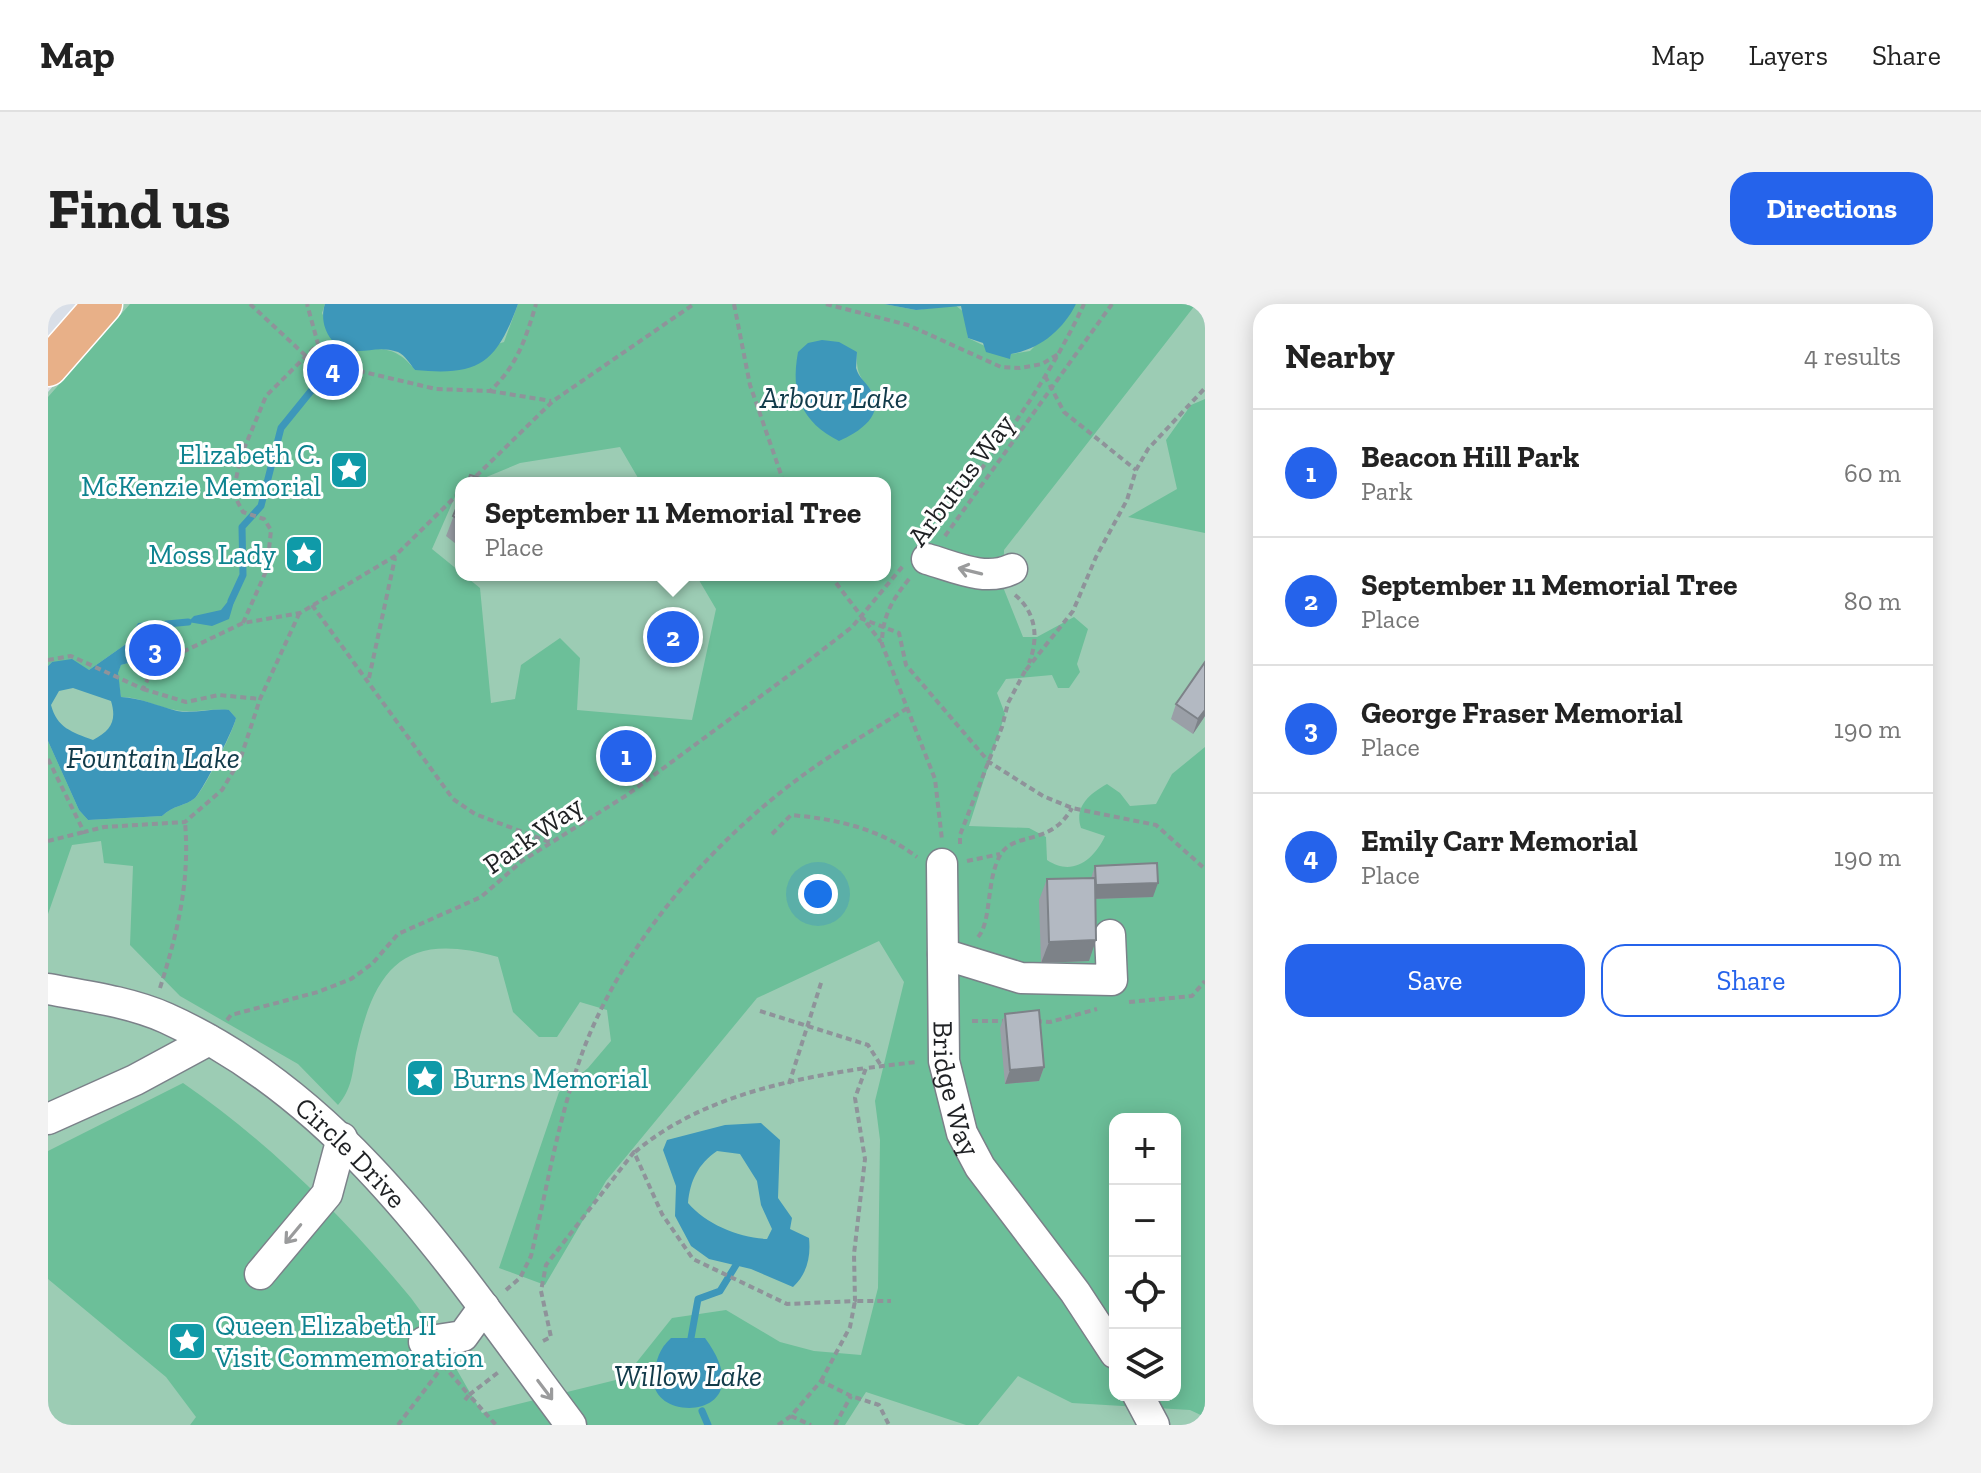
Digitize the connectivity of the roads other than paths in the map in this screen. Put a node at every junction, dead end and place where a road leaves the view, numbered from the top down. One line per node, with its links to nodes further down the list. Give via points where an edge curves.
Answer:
1 (103, 304): 2 (main road)
2 (48, 367)
3 (922, 550): 4 (street, one-way to 3)
4 (1005, 572)
5 (948, 860): 7 (street, Bridge Way)
6 (1110, 935): 7 (street, via 1112,980 1021,978)
7 (943, 954): 17 (street, Bridge Way, via 944,1061 962,1133 980,1167)
8 (48, 989): 9 (street, Circle Drive, via 152,1013)
9 (209, 1040): 10 (street); 11 (street, Circle Drive, via 275,1080)
10 (48, 1119)
11 (342, 1138): 12 (street, Circle Drive); 13 (street)
12 (379, 1181): 13 (street); 15 (street, Circle Drive)
13 (327, 1194): 14 (street, one-way to 14)
14 (260, 1274)
15 (484, 1307): 16 (street, via 463,1336); 19 (street, Circle Drive, one-way to 19)
16 (424, 1342)
17 (1109, 1344)
18 (1141, 1401): 20 (street)
19 (571, 1425)
20 (1154, 1425)

